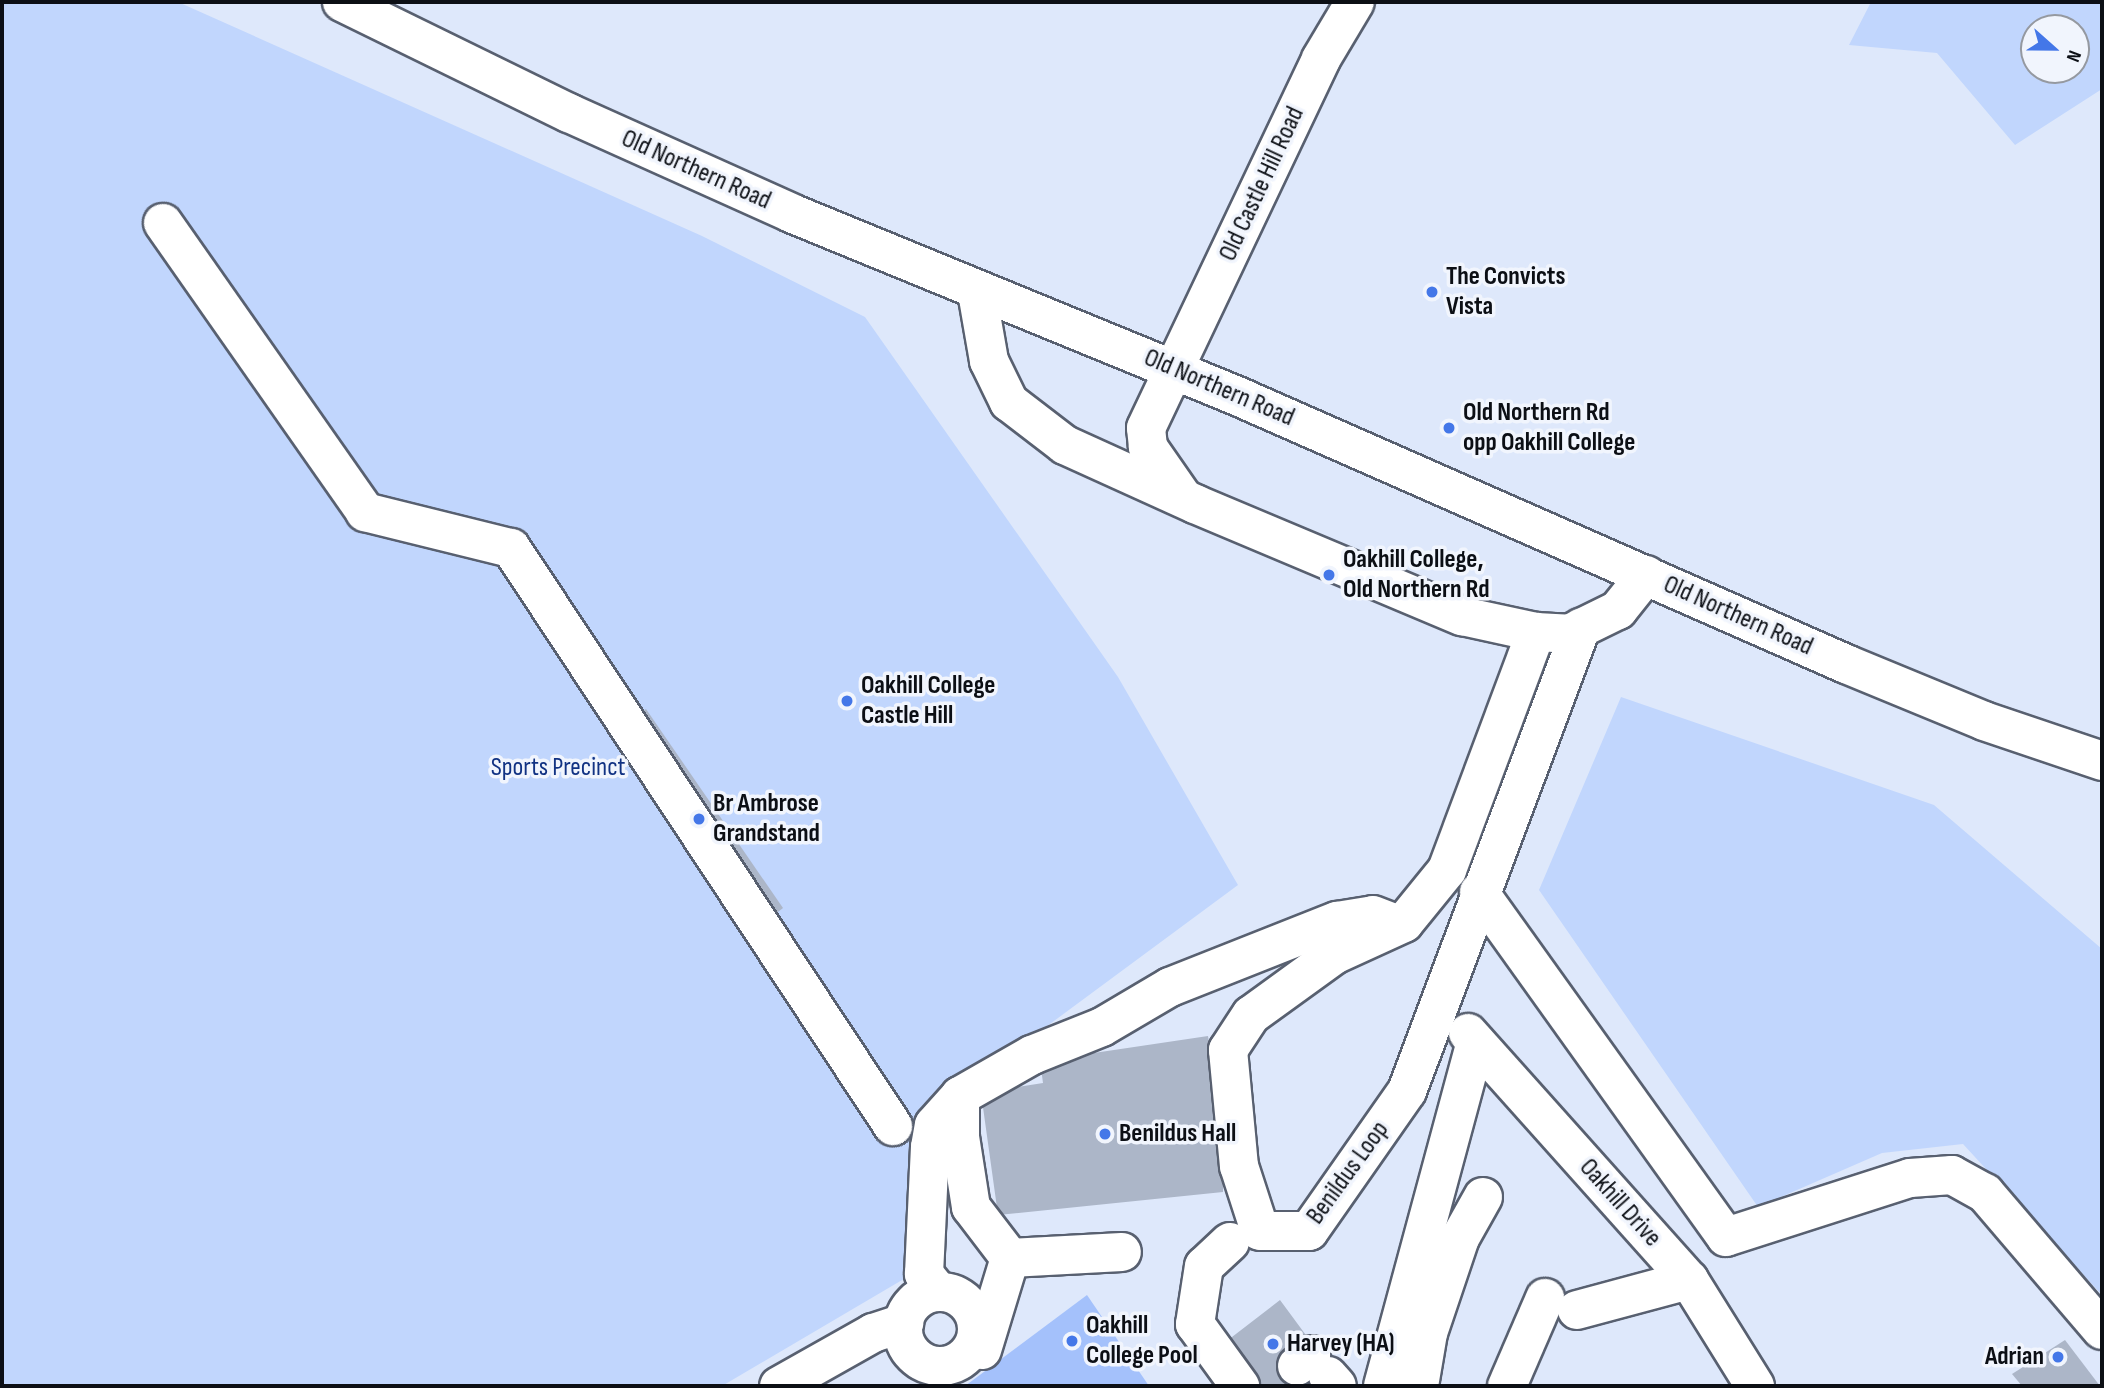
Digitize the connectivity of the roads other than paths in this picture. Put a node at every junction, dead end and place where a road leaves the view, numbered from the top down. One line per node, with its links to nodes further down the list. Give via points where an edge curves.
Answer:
1 (342, 2): 4 (street, Old Northern Road, via 569,113)
2 (1355, 2): 5 (street, Old Castle Hill Road, via 1321,59)
3 (163, 223): 14 (street, via 365,512 511,548)
4 (977, 292): 5 (street, Old Northern Road); 6 (street, via 989,361 1009,402 1065,445)
5 (1177, 370): 6 (street, Old Castle Hill Road, via 1146,428 1148,447 1157,464); 7 (street, Old Northern Road)
6 (1184, 498): 9 (street, via 1462,616)
7 (1646, 575): 8 (street, via 1618,610); 10 (street, Old Northern Road, via 1972,716)
8 (1581, 628): 9 (street, via 1569,634); 11 (street, Benildus Loop)
9 (1536, 632): 12 (street, via 1447,870)
10 (2102, 761)
11 (1479, 892): 12 (street, Benildus Loop, via 1407,1091 1309,1231 1260,1231 1239,1166 1228,1050 1261,1007); 21 (street, via 1726,1237 1910,1178 1952,1175 1985,1193)
12 (1406, 899): 13 (street, via 1170,987 1102,1027 1032,1055)
13 (960, 1096): 14 (street, via 934,1125); 18 (street, via 960,1136 971,1207)
14 (911, 1133): 20 (street, via 924,1274)
15 (1483, 1197): 26 (street, via 1460,1238 1428,1333)
16 (1230, 1242): 24 (street, via 1204,1266 1195,1324)
17 (1122, 1252): 18 (street)
18 (1010, 1258): 22 (street, via 984,1349)
19 (1689, 1280): 25 (street, Oakhill Drive, via 1472,1038 1422,1177); 27 (street, via 1561,1304); 28 (street, Oakhill Drive)
20 (937, 1290): 22 (street, via 912,1304); 22 (street, via 961,1297 970,1306 976,1316 976,1341 971,1352 950,1365)
21 (2102, 1330)
22 (919, 1363): 23 (street, via 873,1333)
23 (779, 1386)
24 (1240, 1386)
25 (1383, 1386)
26 (1419, 1386)
27 (1507, 1386)
28 (1755, 1386)

